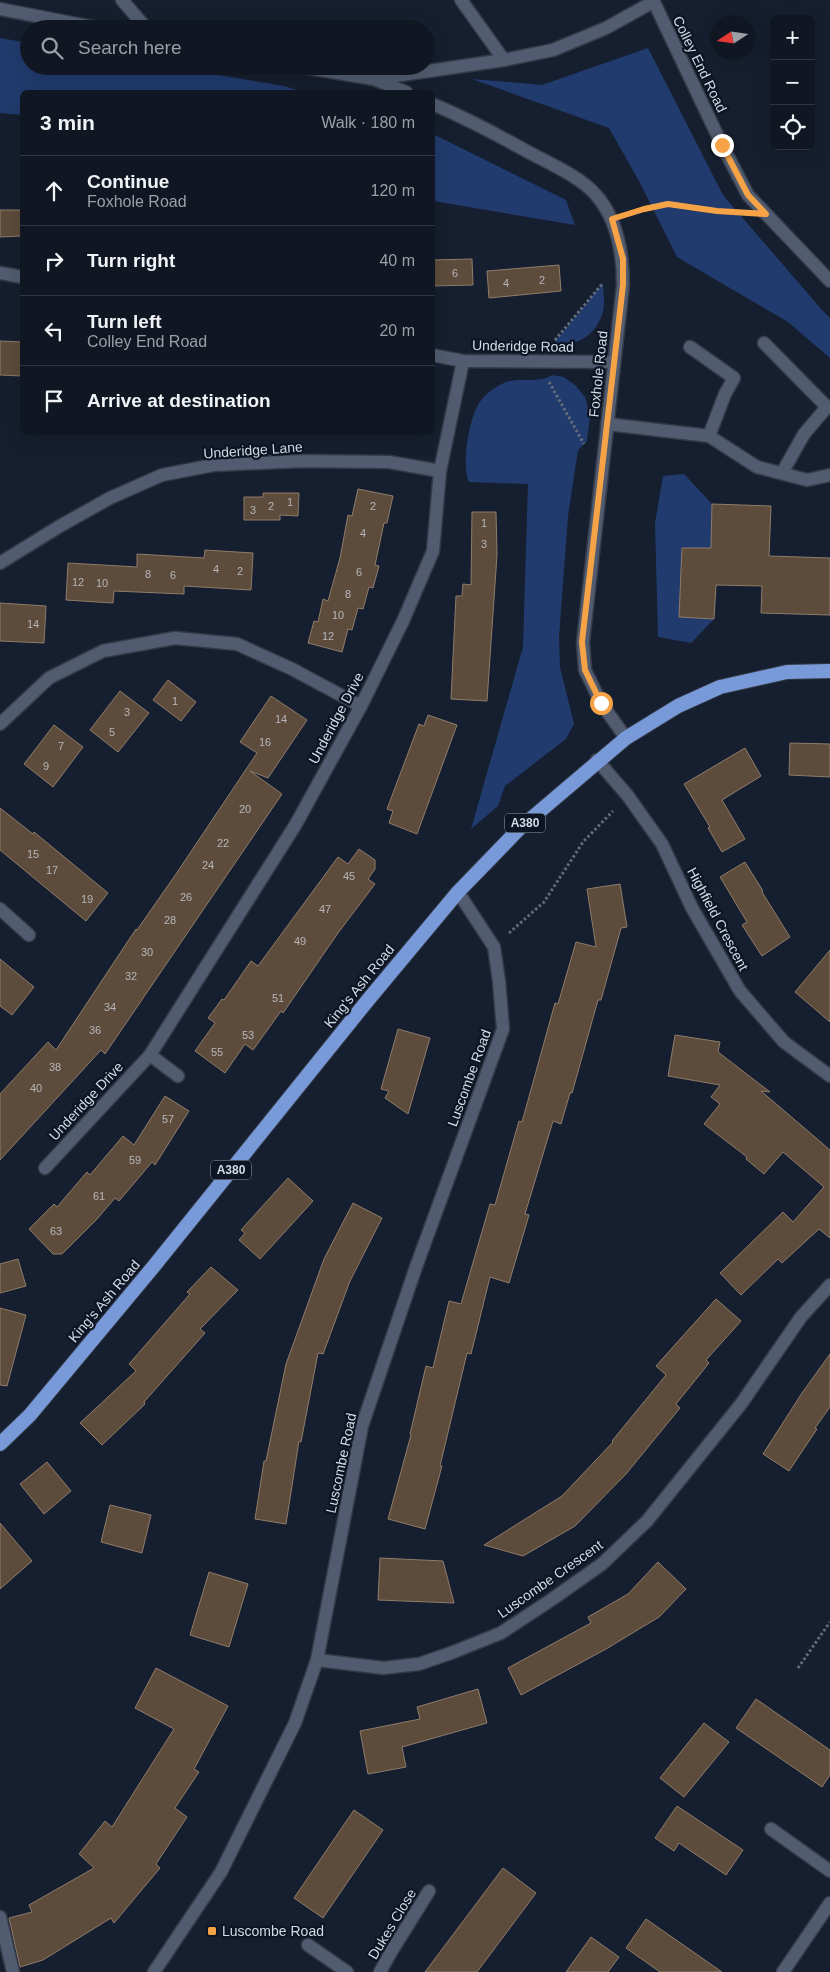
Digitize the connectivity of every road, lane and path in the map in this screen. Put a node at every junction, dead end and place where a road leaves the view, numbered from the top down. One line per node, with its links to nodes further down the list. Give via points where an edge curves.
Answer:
1 (122, 0): 6 (street)
2 (461, 0): 7 (street)
3 (653, 1): 7 (street, via 606,28 553,50); 14 (street, Colley End Road, via 748,195)
4 (0, 9): 5 (street)
5 (57, 20)
6 (139, 20)
7 (504, 60): 8 (street)
8 (435, 70)
9 (350, 75): 11 (street)
10 (401, 75): 11 (street)
11 (374, 79): 12 (street)
12 (401, 90)
13 (435, 105): 15 (street, Foxhole Road, via 458,114 566,172 596,195)
14 (766, 214): 15 (path, via 668,204); 18 (street, Colley End Road)
15 (612, 219): 23 (street, Foxhole Road, via 623,259)
16 (0, 273): 17 (street)
17 (20, 277)
18 (830, 281)
19 (764, 343): 27 (street, via 827,407 804,434)
20 (690, 347): 25 (street, via 734,378)
21 (435, 356): 22 (street, Underidge Road)
22 (463, 361): 23 (street, Underidge Road); 26 (street, Underidge Drive)
23 (614, 362): 24 (street, Foxhole Road)
24 (608, 424): 25 (street); 33 (street, Foxhole Road, via 582,642 585,670 601,703)
25 (709, 436): 27 (street, via 758,467)
26 (440, 472): 29 (street, Underidge Lane, via 389,462 303,461 214,465 162,475 110,498); 31 (street, Underidge Drive, via 433,551)
27 (782, 473): 28 (street, via 807,480)
28 (830, 475)
29 (0, 563)
30 (830, 671): 33 (highway, King's Ash Road / A380, via 787,672 720,688 678,706)
31 (361, 706): 32 (street, via 237,644 175,638 103,651 50,678); 40 (street, Underidge Drive, via 296,824)
32 (0, 724)
33 (626, 738): 34 (highway, King's Ash Road / A380)
34 (597, 760): 35 (street, Highfield Crescent); 36 (highway, King's Ash Road / A380, via 520,828)
35 (628, 796): 39 (path, via 583,842 544,902); 42 (street, Highfield Crescent, via 662,844 692,908 740,991 784,1042)
36 (458, 892): 39 (street, Luscombe Road); 45 (highway, King's Ash Road / A380, via 154,1266 30,1415)
37 (0, 909): 38 (street)
38 (29, 935)
39 (494, 946): 47 (street, Luscombe Road, via 503,1029 362,1426)
40 (150, 1055): 41 (street); 43 (street, Underidge Drive)
41 (178, 1076)
42 (830, 1076)
43 (45, 1168)
44 (830, 1285): 47 (street, Luscombe Crescent, via 801,1317 741,1404 648,1521 595,1569 501,1633 419,1664 383,1668)
45 (0, 1444)
46 (830, 1622): 48 (path)
47 (317, 1660): 56 (street, Luscombe Road, via 294,1723 221,1872)
48 (798, 1668)
49 (771, 1829): 50 (street)
50 (830, 1871)
51 (429, 1891): 58 (street, Dukes Close)
52 (830, 1904): 59 (street)
53 (0, 1917): 55 (street)
54 (308, 1946): 57 (street)
55 (13, 1972)
56 (154, 1972)
57 (347, 1972)
58 (380, 1972)
59 (783, 1972)

